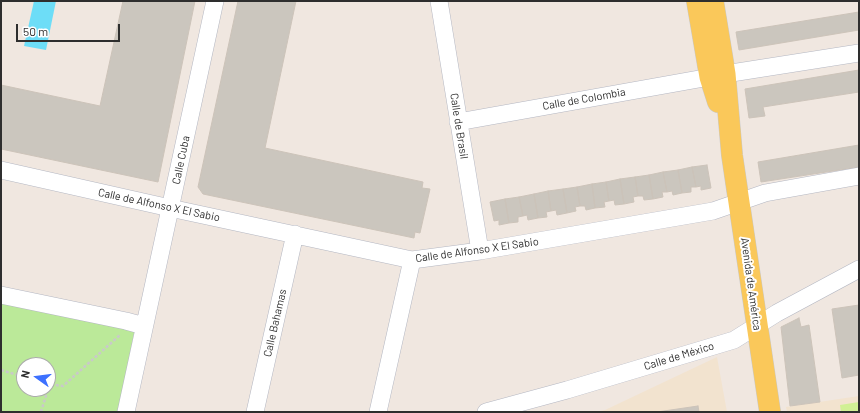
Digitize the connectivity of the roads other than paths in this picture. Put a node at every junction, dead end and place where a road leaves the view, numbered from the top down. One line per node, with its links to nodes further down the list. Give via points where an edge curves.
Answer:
1 (215, 1): 11 (street, Calle Cuba)
2 (442, 1): 7 (street, Calle de Brasil)
3 (697, 1): 6 (main road, Avenida de América)
4 (713, 1): 6 (main road, Avenida de América)
5 (859, 53): 6 (street, Calle de Colombia)
6 (718, 75): 7 (street, Calle de Colombia); 10 (main road, Avenida de América)
7 (458, 122): 13 (street, Calle de Brasil)
8 (1, 170): 11 (street, Calle de Alfonso X El Sabio)
9 (859, 176): 10 (street, Calle de Alfonso X El Sabio, via 766,193)
10 (740, 202): 13 (street, Calle de Alfonso X El Sabio, via 713,211); 18 (main road, Avenida de América)
11 (170, 208): 12 (street, Calle de Alfonso X El Sabio); 17 (street, Calle Cuba)
12 (295, 234): 14 (street, Calle de Alfonso X El Sabio); 20 (street, Calle Bahamas)
13 (480, 251): 14 (street, Calle de Alfonso X El Sabio)
14 (412, 260): 21 (street)
15 (859, 269): 18 (street, Calle de México)
16 (1, 295): 17 (street)
17 (139, 324): 19 (street, Calle Cuba)
18 (757, 324): 22 (street, Calle de México, via 734,340); 23 (main road, Avenida de América)
19 (126, 412)
20 (255, 412)
21 (378, 412)
22 (486, 412)
23 (770, 412)

